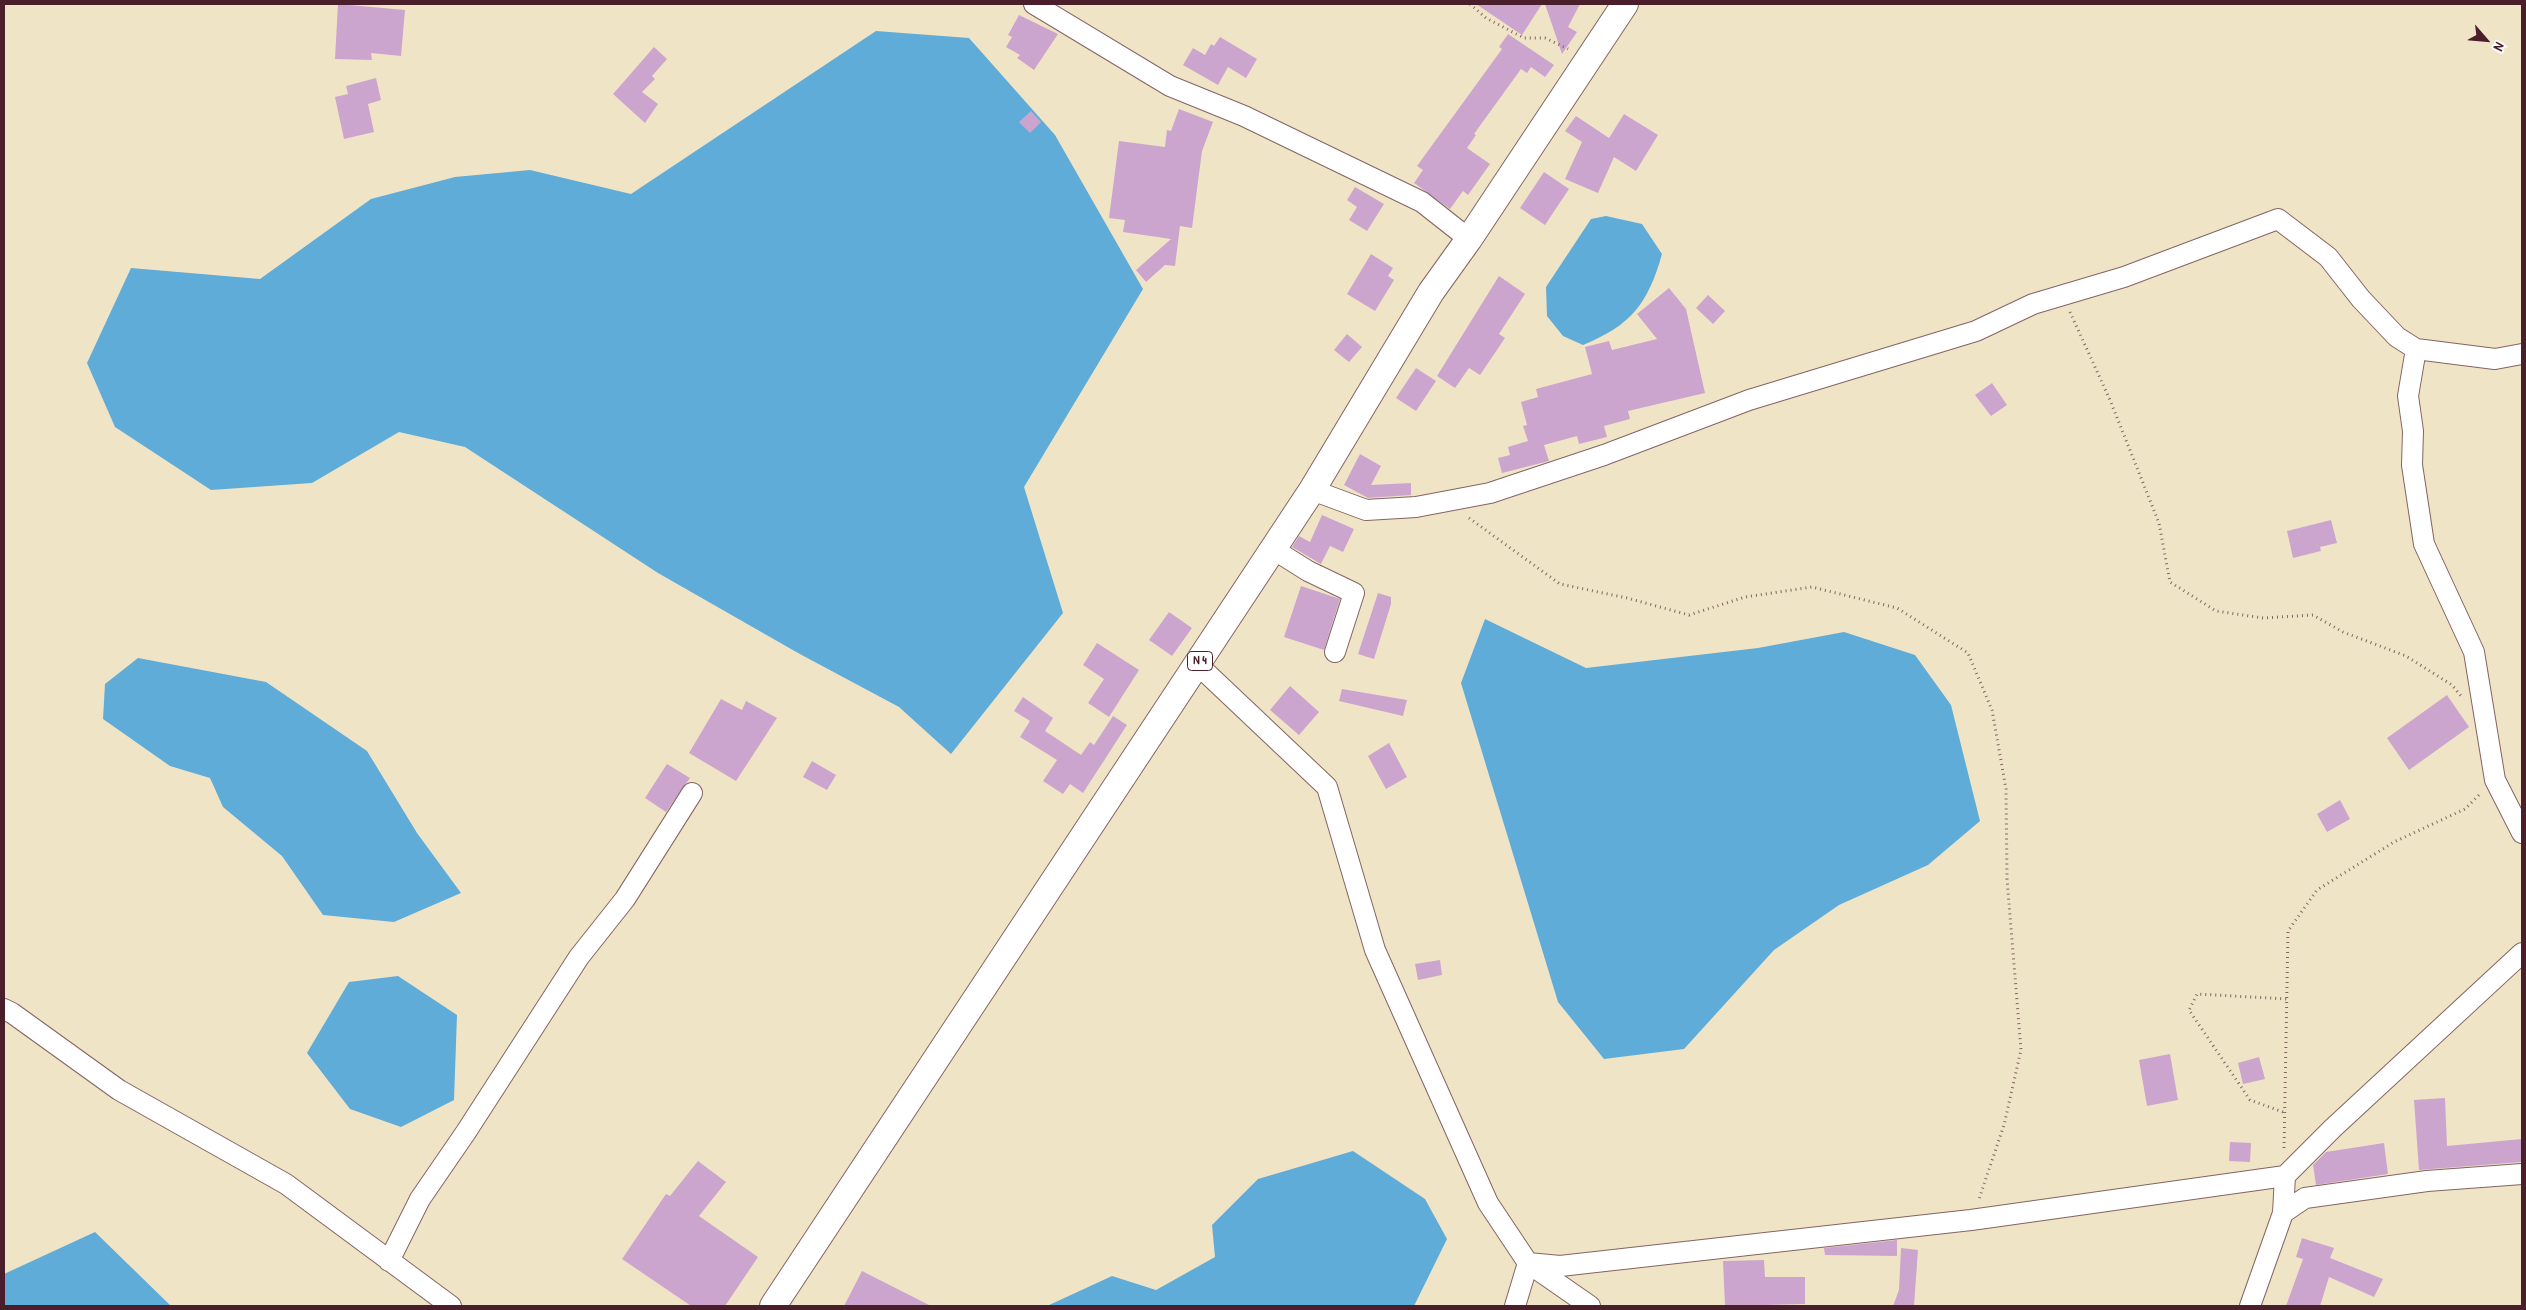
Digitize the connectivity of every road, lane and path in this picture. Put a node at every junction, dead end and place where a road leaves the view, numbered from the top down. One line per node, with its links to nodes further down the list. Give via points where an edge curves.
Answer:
1 (1034, 4): 5 (street, via 1170,86 1244,116 1422,202)
2 (1470, 4): 4 (path, via 1486,18 1524,38 1545,38)
3 (1623, 8): 4 (main road, N 4)
4 (1589, 59): 5 (main road, N 4)
5 (1469, 238): 9 (main road, N 4, via 1431,292)
6 (2063, 295): 7 (street, via 2124,278 2278,219 2328,257 2360,299 2391,331); 10 (street, via 2033,304 1976,331 1749,400 1604,456 1490,493); 14 (path, via 2110,400 2159,523 2170,582 2216,611 2264,618 2313,615 2343,632 2406,656 2452,685)
7 (2416, 349): 8 (street, via 2495,359); 15 (street, via 2408,396 2414,431 2412,465 2424,544 2474,652)
8 (2522, 354)
9 (1312, 490): 10 (street, via 1366,510 1416,508); 11 (main road, N 4)
10 (1447, 501): 25 (path, via 1560,584 1688,615 1745,597 1812,587 1897,608 1968,653 1992,710 2006,789 2007,888 2021,1050 2004,1125)
11 (1273, 549): 12 (street, via 1308,571 1354,593); 13 (main road, N 4)
12 (1335, 652)
13 (1197, 664): 27 (street, via 1327,787 1375,950 1488,1203); 29 (main road, N 4)
14 (2463, 698)
15 (2495, 780): 17 (street); 19 (path, via 2465,809 2394,842 2317,890 2288,931)
16 (692, 793): 26 (street, via 625,899 579,957 420,1199)
17 (2522, 834)
18 (2522, 953): 23 (street)
19 (2287, 999): 21 (path); 21 (path, via 2197,994 2189,1010 2250,1100)
20 (4, 1009): 26 (street, via 119,1090 286,1184)
21 (2283, 1112): 23 (path)
22 (2522, 1174): 24 (street, via 2427,1181 2305,1198)
23 (2285, 1176): 24 (street); 25 (street)
24 (2283, 1214): 32 (street)
25 (1971, 1220): 27 (street, via 1560,1266)
26 (390, 1261): 28 (street)
27 (1528, 1263): 30 (street); 31 (street)
28 (451, 1306)
29 (774, 1306)
30 (1515, 1306)
31 (1590, 1306)
32 (2250, 1306)

